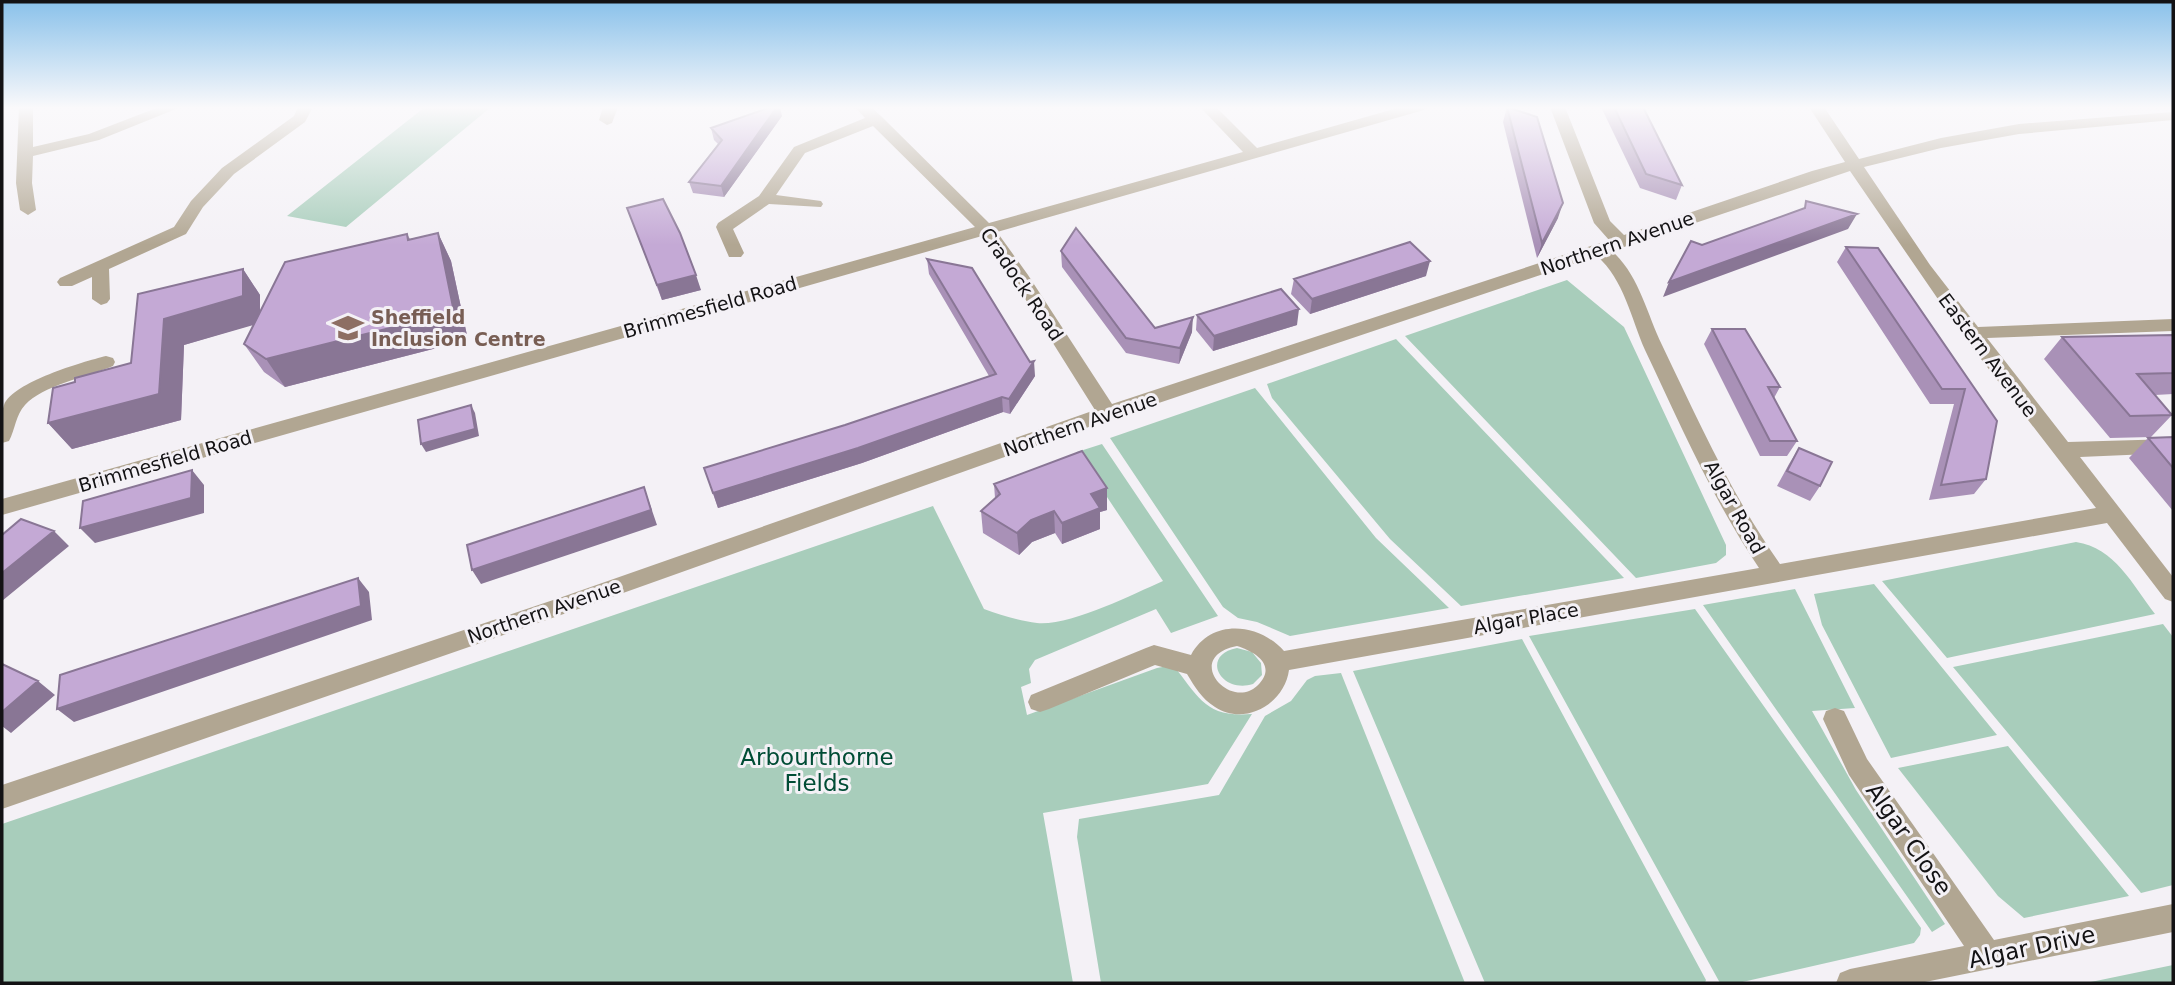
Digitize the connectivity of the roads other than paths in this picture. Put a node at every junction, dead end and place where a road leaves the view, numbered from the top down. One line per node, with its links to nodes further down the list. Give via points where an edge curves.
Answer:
1 (25, 153): 12 (street)
2 (253, 153): 14 (street, via 228,171)
3 (797, 153): 10 (street)
4 (910, 153): 13 (street, Cradock Road)
5 (1253, 153): 13 (street, Brimmesfield Road)
6 (1575, 153): 15 (street, via 1602,223)
7 (1845, 153): 9 (street, Eastern Avenue)
8 (1903, 153): 9 (street, Northern Avenue)
9 (1853, 166): 15 (street, Northern Avenue); 23 (street, Eastern Avenue)
10 (765, 199): 11 (street); 18 (street, via 724,228)
11 (816, 204)
12 (28, 210)
13 (986, 229): 25 (street, Cradock Road); 29 (street, Brimmesfield Road)
14 (180, 230): 16 (street); 19 (street)
15 (1621, 242): 17 (street, Northern Avenue)
16 (188, 248)
17 (1600, 249): 25 (street, Northern Avenue); 31 (street, Algar Road, via 1617,264 1712,467)
18 (735, 253)
19 (100, 268): 20 (street); 21 (street)
20 (66, 282)
21 (101, 299)
22 (2173, 325): 23 (street)
23 (1970, 333): 28 (street, Eastern Avenue)
24 (106, 362): 26 (street, via 31,390 14,403)
25 (1107, 413): 37 (street, Northern Avenue)
26 (2, 436)
27 (2173, 446): 28 (street)
28 (2061, 450): 30 (street, Eastern Avenue)
29 (2, 507)
30 (2110, 514): 31 (street, Algar Road); 32 (street, Eastern Avenue)
31 (1775, 574): 33 (street, Algar Place)
32 (2173, 593)
33 (1277, 662): 34 (street, via 1266,647 1237,636 1206,648); 34 (street, via 1273,689 1249,702 1221,698 1206,686)
34 (1199, 670): 35 (street, via 1154,655)
35 (1040, 702)
36 (1835, 719): 39 (street, Algar Close, via 1858,767)
37 (2, 797)
38 (2173, 918): 39 (street, Algar Drive)
39 (1988, 956): 40 (street, Algar Drive)
40 (1850, 983)

